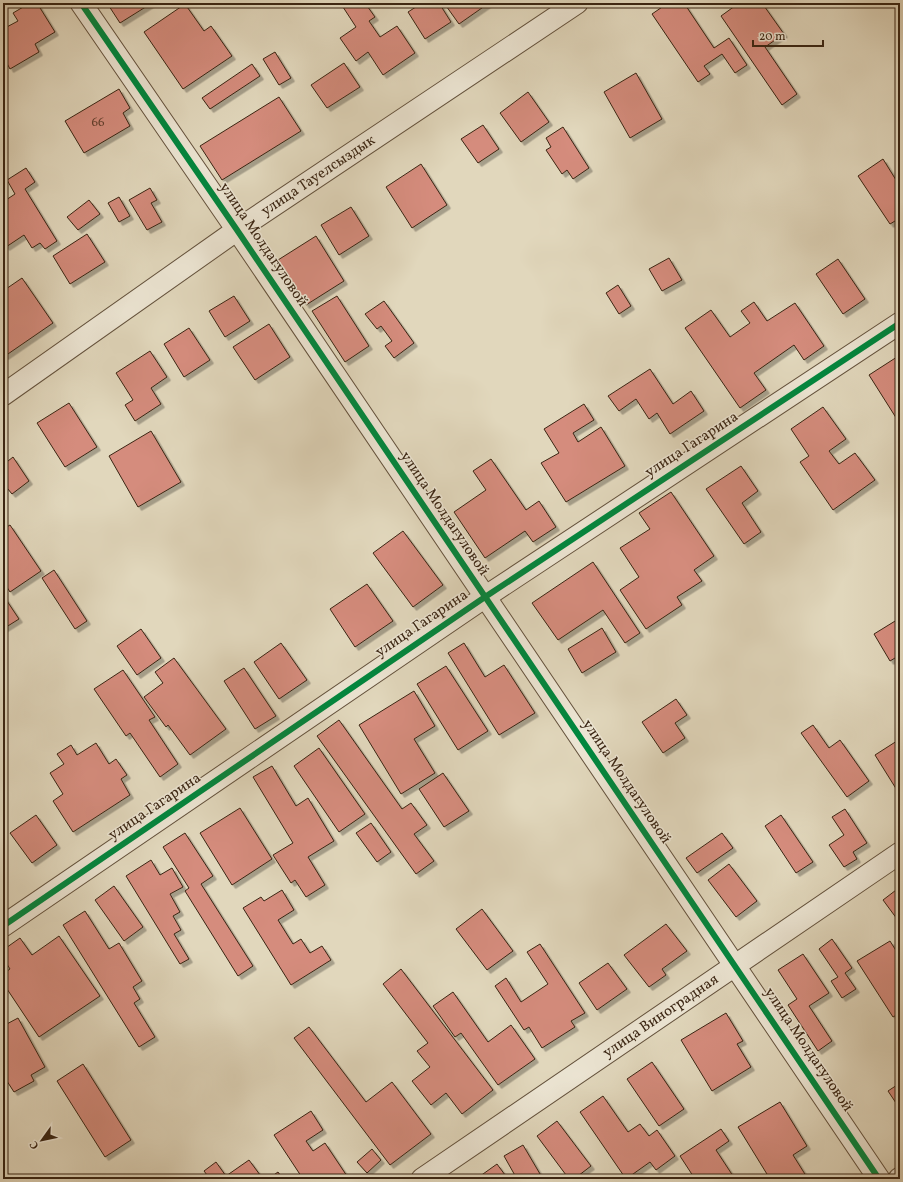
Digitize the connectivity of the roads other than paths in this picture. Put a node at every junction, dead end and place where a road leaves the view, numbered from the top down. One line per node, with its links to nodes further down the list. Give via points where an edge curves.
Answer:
1 (81, 3): 3 (street, улица Молдагуловой)
2 (577, 3): 3 (street, улица Тауелсыздык)
3 (237, 230): 5 (street, улица Тауелсыздык); 6 (street, улица Молдагуловой)
4 (900, 323): 6 (street, улица Гагарина)
5 (3, 395)
6 (485, 597): 8 (street, улица Гагарина); 9 (street, улица Молдагуловой)
7 (900, 853): 9 (street, улица Виноградная)
8 (3, 926)
9 (734, 965): 10 (street, улица Виноградная); 11 (street, улица Молдагуловой)
10 (422, 1179)
11 (879, 1179)

